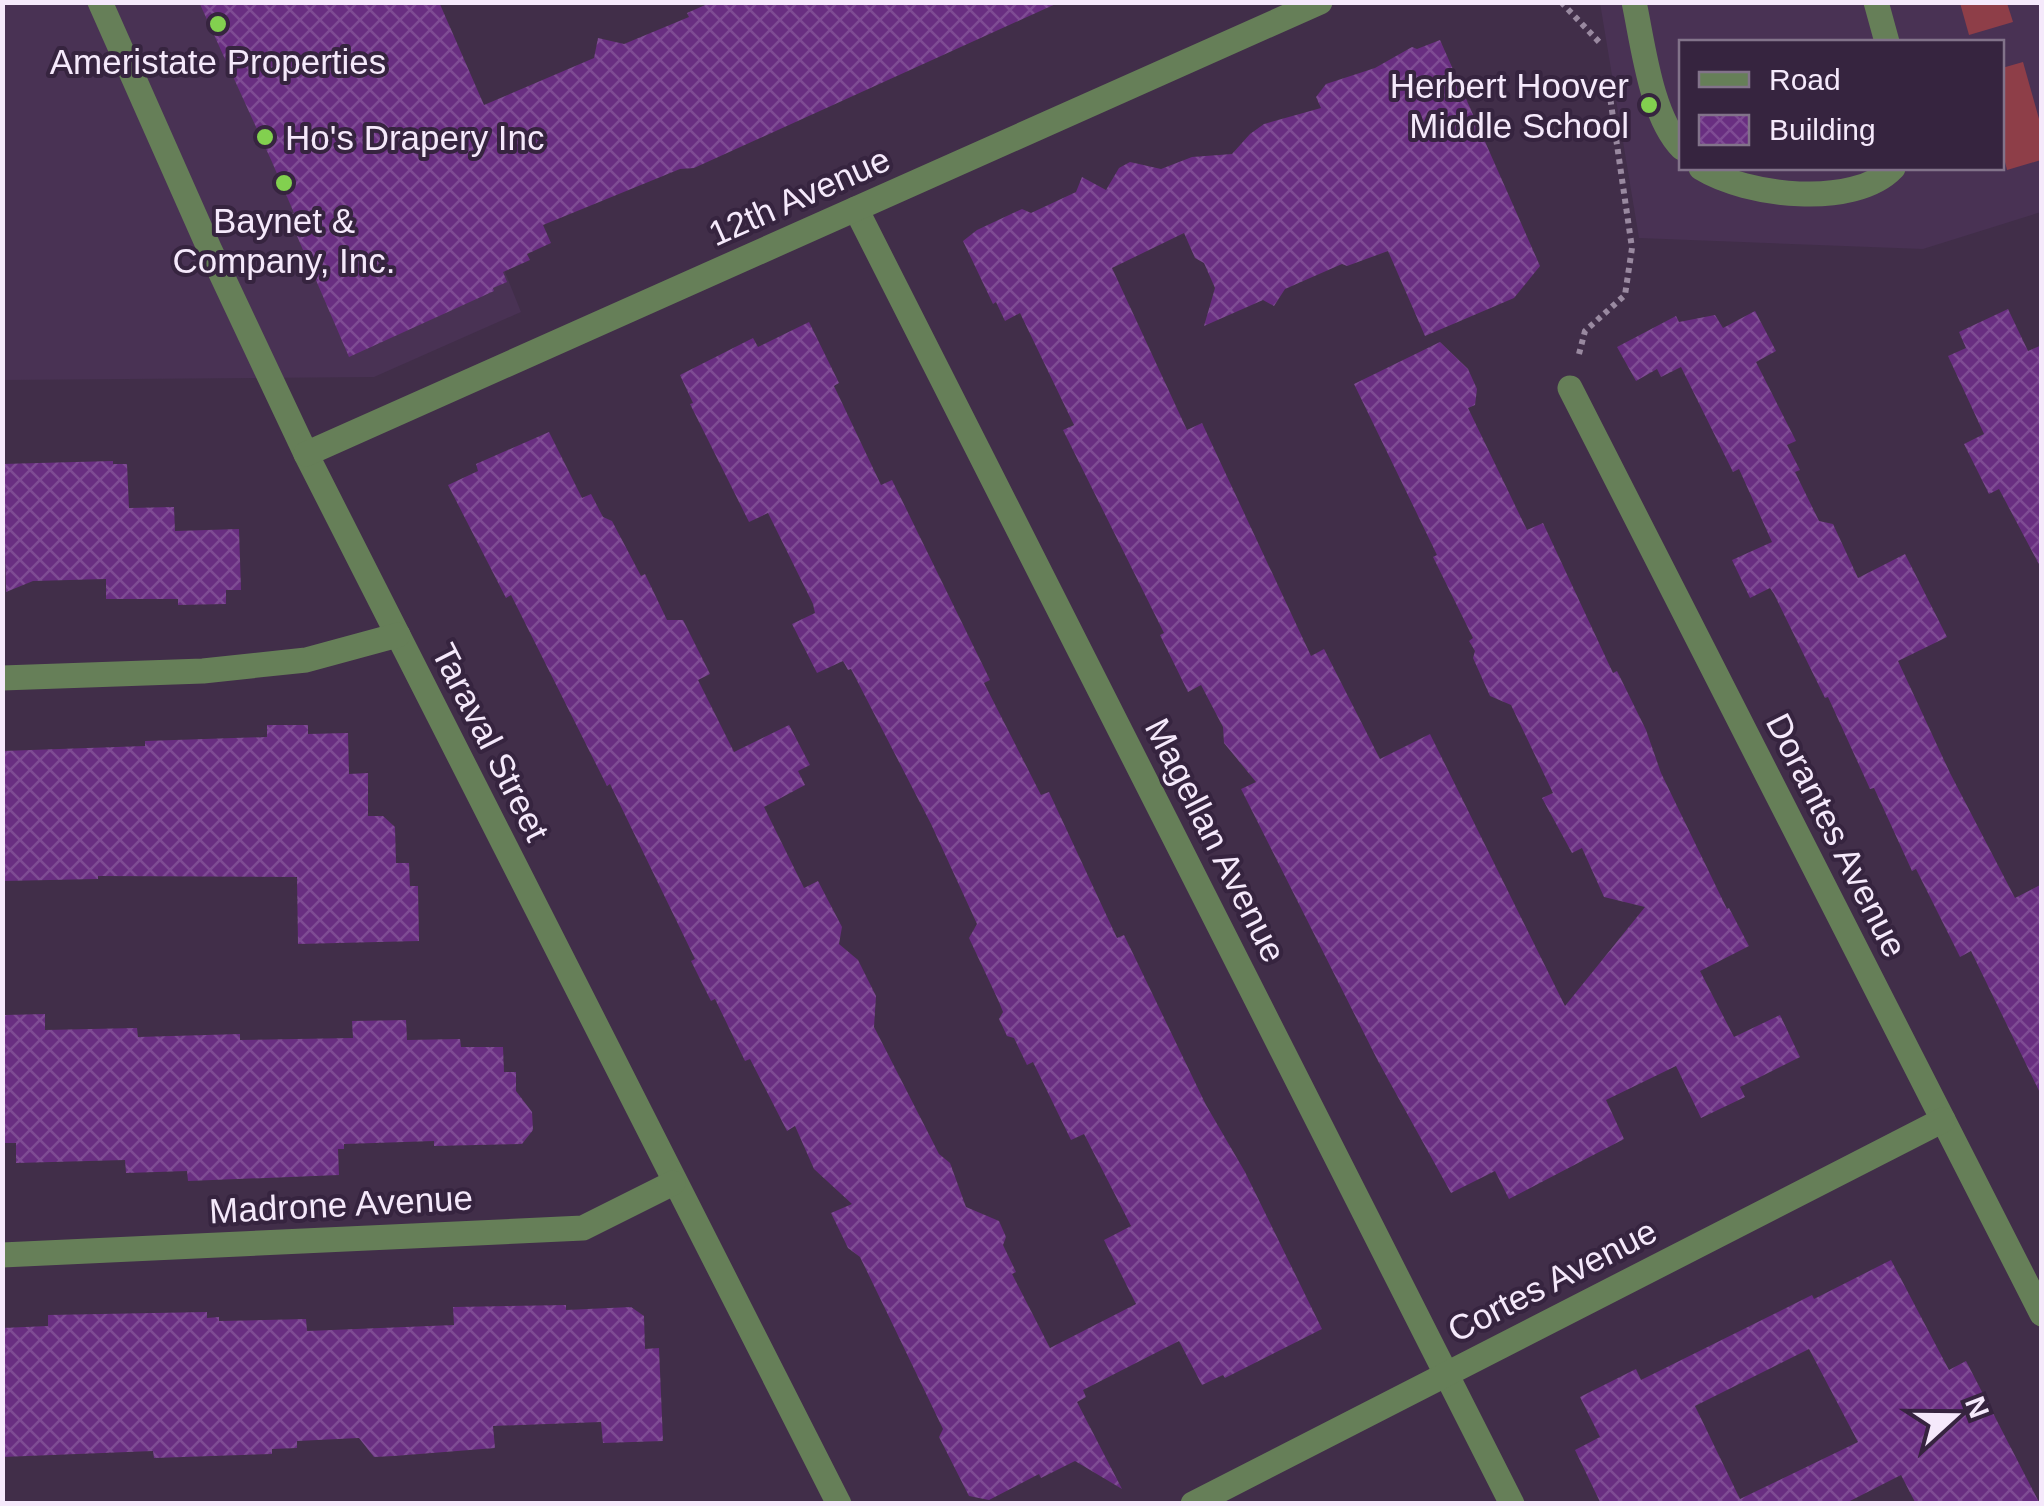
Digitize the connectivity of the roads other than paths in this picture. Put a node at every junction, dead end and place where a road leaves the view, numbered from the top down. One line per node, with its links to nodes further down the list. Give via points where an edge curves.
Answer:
1 (100, 2): 11 (street, Taraval Street)
2 (1320, 2): 9 (street, 12th Avenue)
3 (1634, 2): 6 (street, via 1654,89)
4 (1876, 2): 5 (street)
5 (1886, 40)
6 (1679, 145)
7 (1705, 170): 8 (street, via 1736,184 1794,193 1850,191 1875,184)
8 (1891, 170)
9 (856, 209): 11 (street, 12th Avenue); 18 (street, Magellan Avenue)
10 (1570, 388): 14 (street, Dorantes Avenue)
11 (306, 454): 12 (street, Taraval Street)
12 (398, 635): 13 (street, via 306,660 203,672); 15 (street, Taraval Street)
13 (2, 678)
14 (1943, 1120): 17 (street, Dorantes Avenue); 18 (street, Cortes Avenue)
15 (673, 1183): 16 (street, Madrone Avenue, via 584,1228); 19 (street, Taraval Street)
16 (2, 1255)
17 (2042, 1314)
18 (1446, 1374): 20 (street, Cortes Avenue); 21 (street, Magellan Avenue)
19 (839, 1504)
20 (1193, 1504)
21 (1512, 1504)

